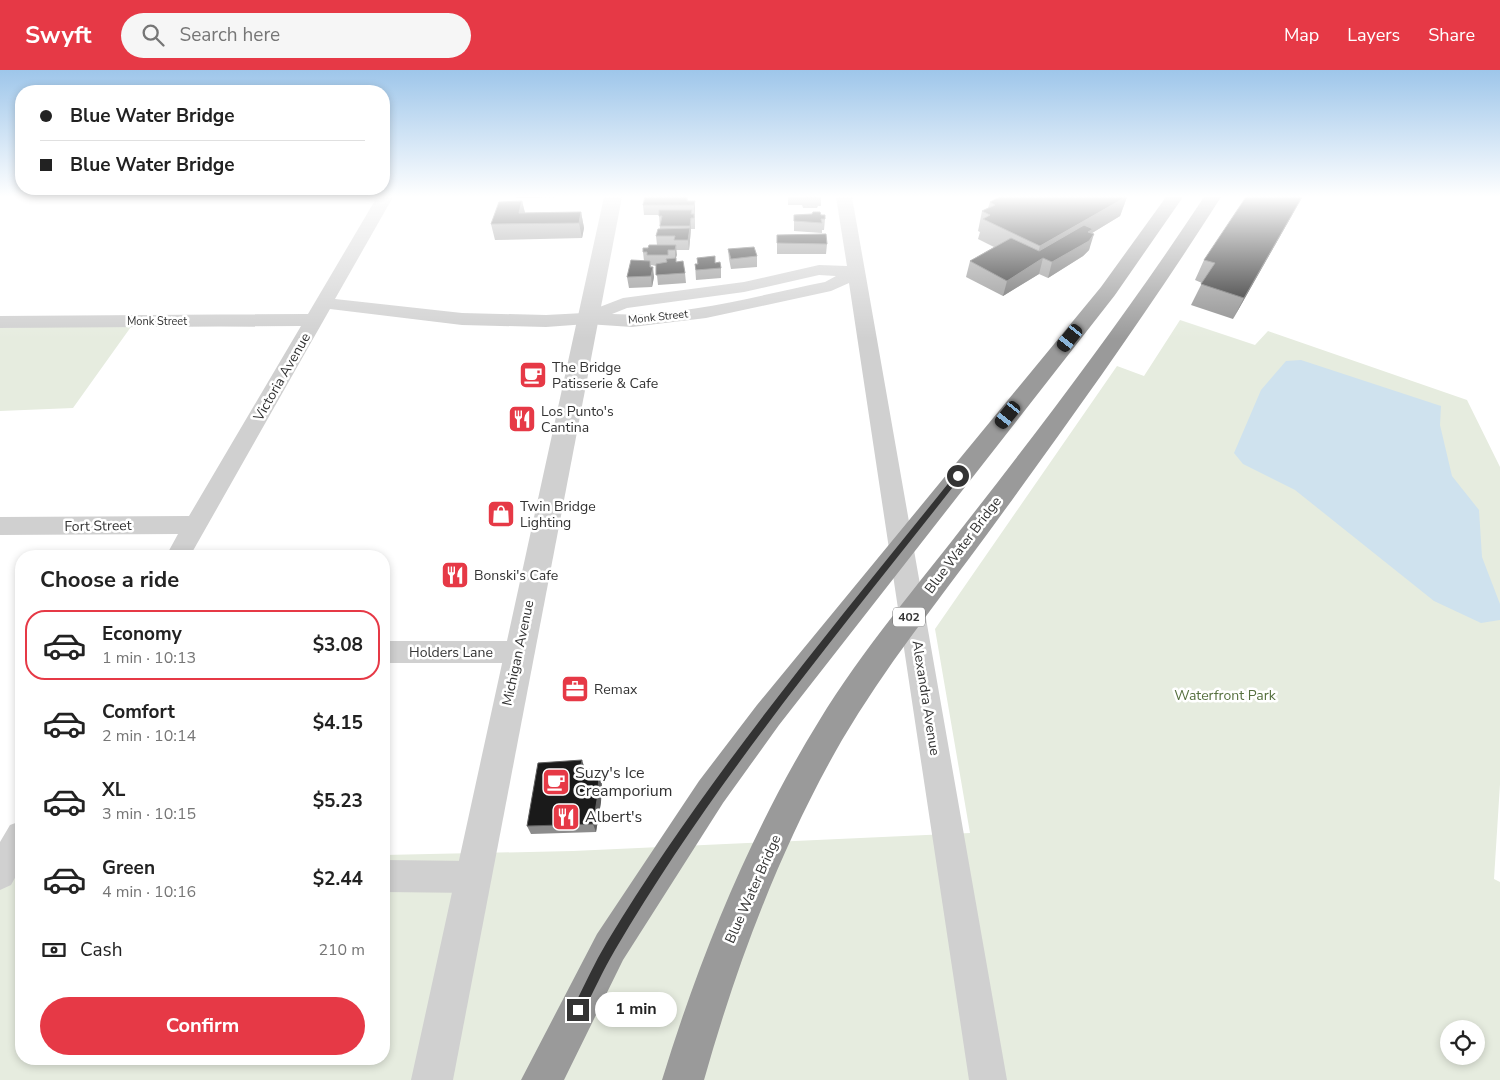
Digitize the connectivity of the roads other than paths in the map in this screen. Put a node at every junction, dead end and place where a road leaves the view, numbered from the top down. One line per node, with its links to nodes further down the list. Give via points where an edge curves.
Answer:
1 (358, 244): 9 (street, Victoria Avenue)
2 (603, 244): 11 (street, Michigan Avenue)
3 (852, 244): 6 (street, Alexandra Avenue)
4 (1141, 244): 24 (highway, via 1108,291 768,715 712,792 610,947)
5 (1183, 244): 25 (highway, Blue Water Bridge / 402, via 898,632 813,761 754,884 723,958)
6 (856, 271): 7 (street, Monk Street, via 831,286); 26 (street, Alexandra Avenue)
7 (766, 292): 8 (street, Monk Street); 10 (street, Monk Street)
8 (692, 294): 10 (street, Monk Street); 11 (street, Monk Street, via 623,303)
9 (319, 311): 11 (street, Monk Street, via 462,319 546,321); 12 (street, Monk Street); 13 (street, Victoria Avenue)
10 (699, 313): 11 (street, Monk Street, via 632,321)
11 (587, 318): 17 (street, Michigan Avenue)
12 (0, 322)
13 (196, 525): 14 (street, Fort Street); 15 (street, Victoria Avenue)
14 (0, 526)
15 (181, 550)
16 (390, 652): 17 (street, Holders Lane)
17 (518, 652): 22 (street, Michigan Avenue)
18 (15, 847): 19 (street)
19 (0, 874): 20 (street)
20 (15, 874)
21 (390, 876): 22 (street)
22 (473, 877): 23 (street, Michigan Avenue)
23 (432, 1080)
24 (542, 1080)
25 (683, 1080)
26 (988, 1080)

